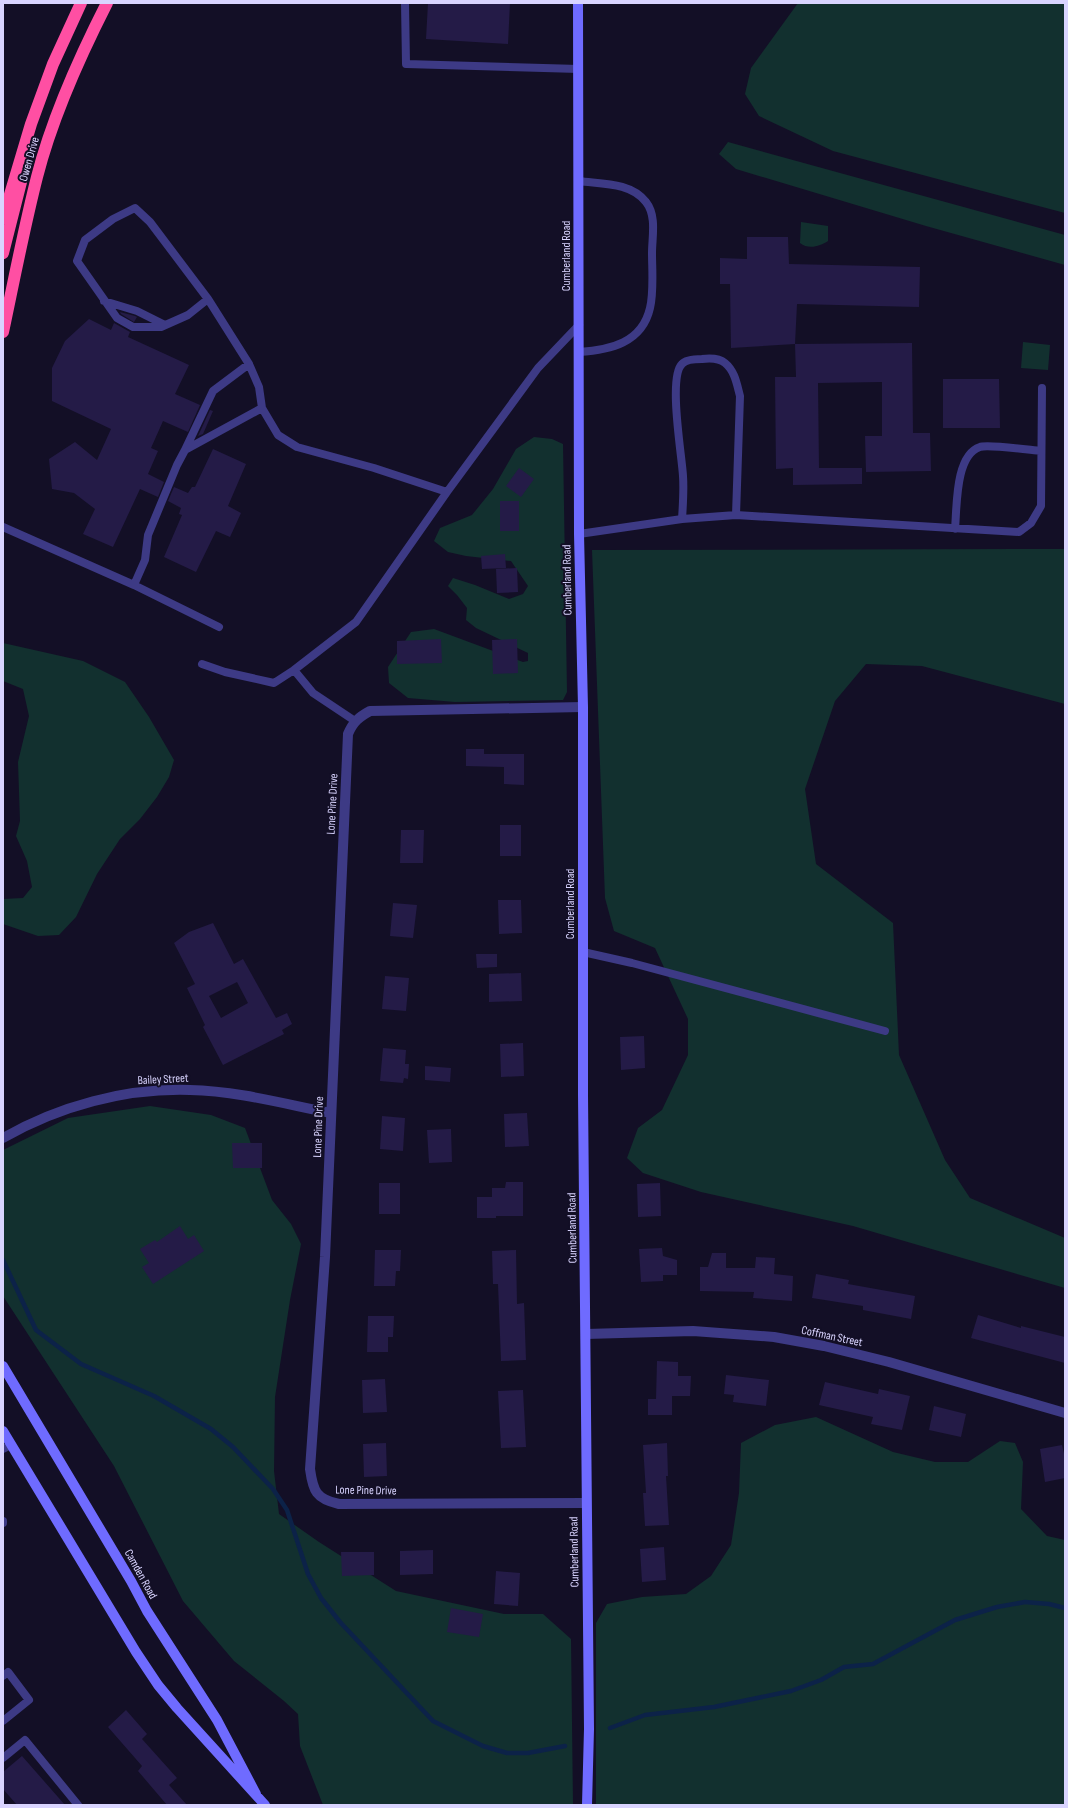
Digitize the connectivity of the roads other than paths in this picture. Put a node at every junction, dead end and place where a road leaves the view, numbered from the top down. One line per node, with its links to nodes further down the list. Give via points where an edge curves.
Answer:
1 (81, 3): 6 (highway, Owen Drive, via 53,64)
2 (107, 3): 12 (highway, Owen Drive, via 84,47 48,141 37,177)
3 (406, 3): 5 (lane, via 406,64)
4 (578, 3): 5 (main road, Cumberland Road)
5 (578, 69): 7 (main road, Cumberland Road)
6 (23, 147): 8 (highway, Owen Drive); 9 (highway, via 21,186)
7 (579, 181): 14 (main road, Cumberland Road); 15 (lane, via 629,189 647,203 653,220 650,306 646,321 627,341 604,350)
8 (3, 218)
9 (3, 253)
10 (208, 299): 11 (lane, via 150,222 134,208 113,219 85,240 77,261); 13 (lane, via 188,315); 16 (lane)
11 (104, 301): 13 (lane, via 137,311); 13 (lane, via 117,318 133,327)
12 (4, 323)
13 (166, 325)
14 (579, 325): 15 (main road, Cumberland Road); 21 (lane, via 538,368)
15 (579, 352): 26 (main road, Cumberland Road)
16 (249, 364): 18 (lane, via 259,387); 19 (lane, via 213,391)
17 (1042, 388): 20 (lane)
18 (262, 408): 19 (lane); 21 (lane, via 278,434 297,448)
19 (185, 450): 27 (lane, via 148,535 145,560)
20 (1041, 450): 25 (lane, via 981,446 972,451 961,471); 25 (lane, via 1041,506 1031,523 1019,532)
21 (447, 492): 30 (lane, via 356,622)
22 (736, 514): 23 (lane); 23 (lane, via 740,396 737,382 727,364 721,360 703,358 681,364 676,385 684,476); 25 (lane)
23 (682, 519): 26 (lane)
24 (3, 526): 27 (lane)
25 (955, 528)
26 (579, 534): 31 (main road, Cumberland Road)
27 (134, 585): 28 (lane)
28 (219, 627)
29 (202, 664): 30 (lane, via 274,683)
30 (294, 670): 32 (lane, via 313,693)
31 (583, 707): 32 (street, via 380,710 370,711); 33 (main road, Cumberland Road)
32 (355, 721): 35 (street, Lone Pine Drive, via 348,734)
33 (583, 952): 34 (lane); 37 (main road, Cumberland Road)
34 (885, 1031)
35 (331, 1113): 36 (street, Bailey Street, via 222,1093 190,1090 142,1092 96,1100 55,1113); 42 (street, Lone Pine Drive, via 325,1257 310,1469 315,1491 326,1502 339,1504)
36 (3, 1138)
37 (586, 1334): 39 (street, Coffman Street, via 700,1332 774,1337 889,1362); 42 (main road, Cumberland Road)
38 (3, 1366): 46 (main road, Camden Road, via 147,1611 217,1720)
39 (1065, 1413)
40 (3, 1431): 41 (main road, Camden Road)
41 (7, 1447): 46 (main road, Camden Road, via 158,1685 193,1728)
42 (586, 1503): 49 (main road, Cumberland Road, via 589,1729)
43 (3, 1676): 44 (lane, via 8,1672 29,1700)
44 (3, 1721)
45 (3, 1758): 47 (lane, via 25,1740)
46 (256, 1794): 48 (main road, Camden Road)
47 (78, 1805)
48 (265, 1805)
49 (587, 1805)

